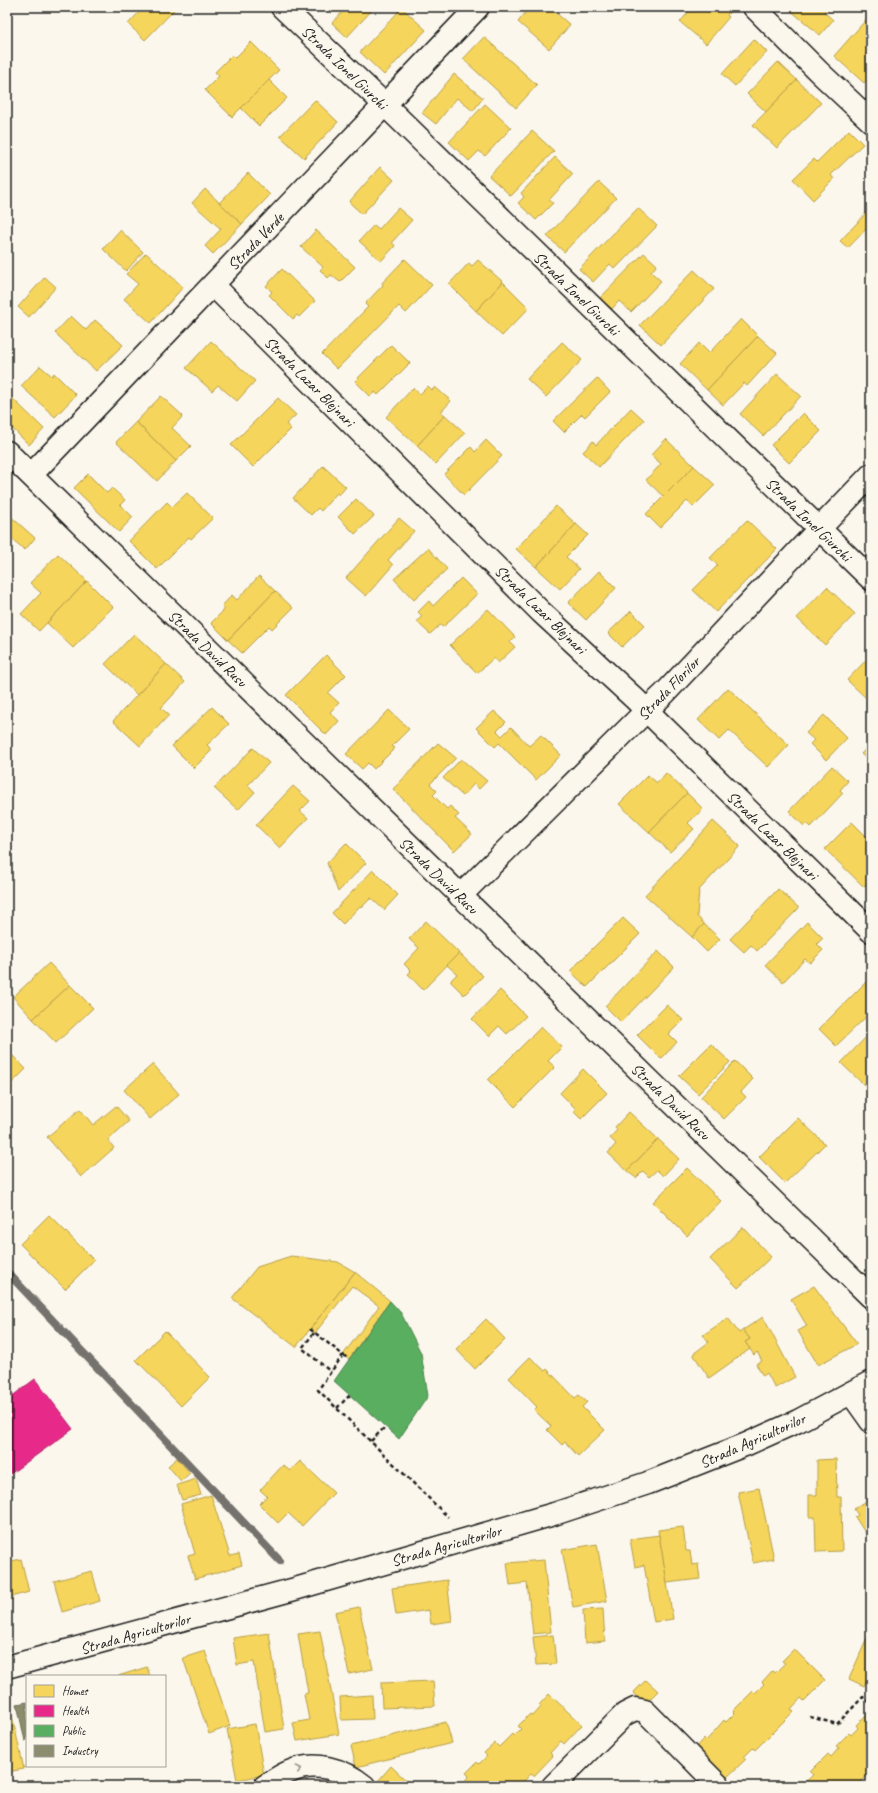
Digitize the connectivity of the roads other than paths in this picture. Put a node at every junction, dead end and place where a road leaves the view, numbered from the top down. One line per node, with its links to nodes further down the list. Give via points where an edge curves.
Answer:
1 (282, 7): 4 (street, Strada Ionel Giurchi)
2 (478, 7): 4 (street, Strada Verde)
3 (754, 7): 5 (street)
4 (385, 105): 6 (street, Strada Verde); 10 (street, Strada Ionel Giurchi)
5 (871, 120)
6 (213, 285): 8 (street, Strada Verde); 12 (street, Strada Lazar Blejnari, via 541,612)
7 (7, 452): 8 (street, Strada David Rusu)
8 (31, 475): 13 (street, Strada David Rusu)
9 (871, 475): 10 (street, Strada Florilor)
10 (819, 529): 11 (street, Strada Ionel Giurchi); 12 (street, Strada Florilor)
11 (871, 579)
12 (646, 710): 13 (street, Strada Florilor); 14 (street, Strada Lazar Blejnari)
13 (460, 896): 15 (street, Strada David Rusu)
14 (871, 931)
15 (871, 1297)
16 (871, 1382): 17 (street, Strada Agricultorilor)
17 (851, 1393): 18 (street); 19 (street, Strada Agricultorilor, via 748,1444 648,1483 554,1514 295,1589)
18 (871, 1421)
19 (7, 1667)
20 (265, 1786): 21 (street, one-way to 21, via 290,1771 318,1765 340,1772)
21 (364, 1786)
22 (552, 1786): 23 (street, via 625,1714 635,1709 645,1711)
23 (719, 1786)

